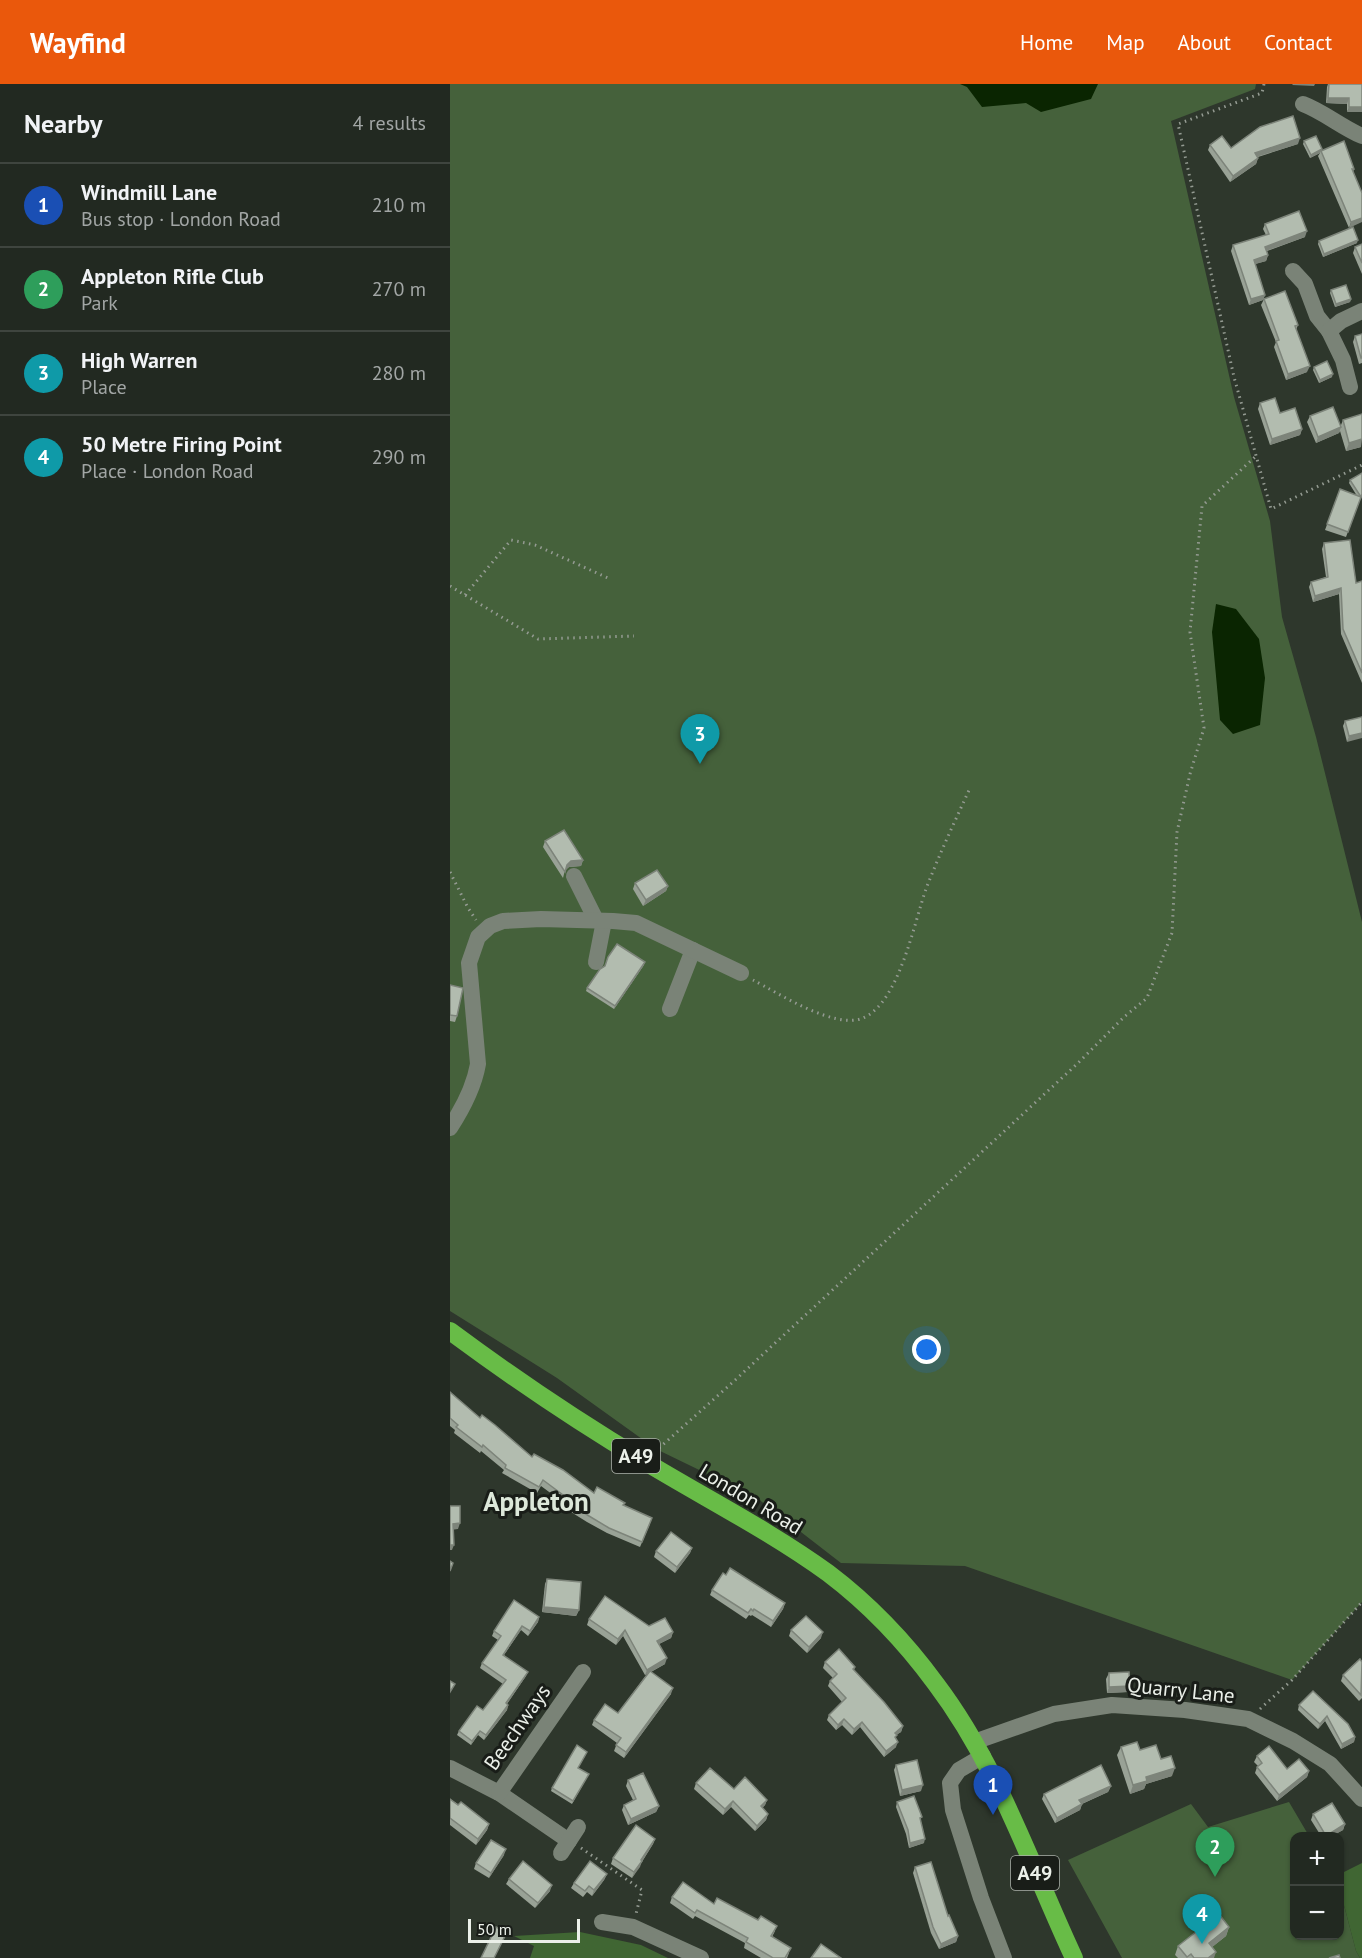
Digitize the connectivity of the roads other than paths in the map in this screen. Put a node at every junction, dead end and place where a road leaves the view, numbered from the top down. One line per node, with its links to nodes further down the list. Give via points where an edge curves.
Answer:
1 (1302, 104): 2 (street)
2 (1362, 136)
3 (1293, 271): 5 (street, via 1305,284 1317,316)
4 (1362, 311): 5 (street)
5 (1329, 330): 6 (street)
6 (1350, 387)
7 (574, 876): 8 (street)
8 (600, 921): 9 (street, via 636,923); 10 (street); 13 (street, via 503,921 478,937 469,963 478,1064 475,1080)
9 (693, 951): 11 (street); 12 (street)
10 (596, 962)
11 (741, 973)
12 (670, 1009)
13 (450, 1128)
14 (450, 1330): 16 (highway, London Road / A49, via 538,1394 828,1574 870,1610 909,1652 943,1693)
15 (582, 1672): 18 (street, Beechways)
16 (978, 1749): 19 (street, Quarry Lane, via 1054,1714 1112,1705 1185,1710 1248,1719 1293,1741 1330,1764); 23 (street, via 950,1783 953,1810); 24 (highway, London Road / A49)
17 (450, 1768): 18 (street, Beechways)
18 (499, 1793): 20 (street)
19 (1362, 1799)
20 (569, 1840)
21 (602, 1922): 22 (street, via 633,1927)
22 (701, 1958)
23 (1004, 1958)
24 (1074, 1958)

